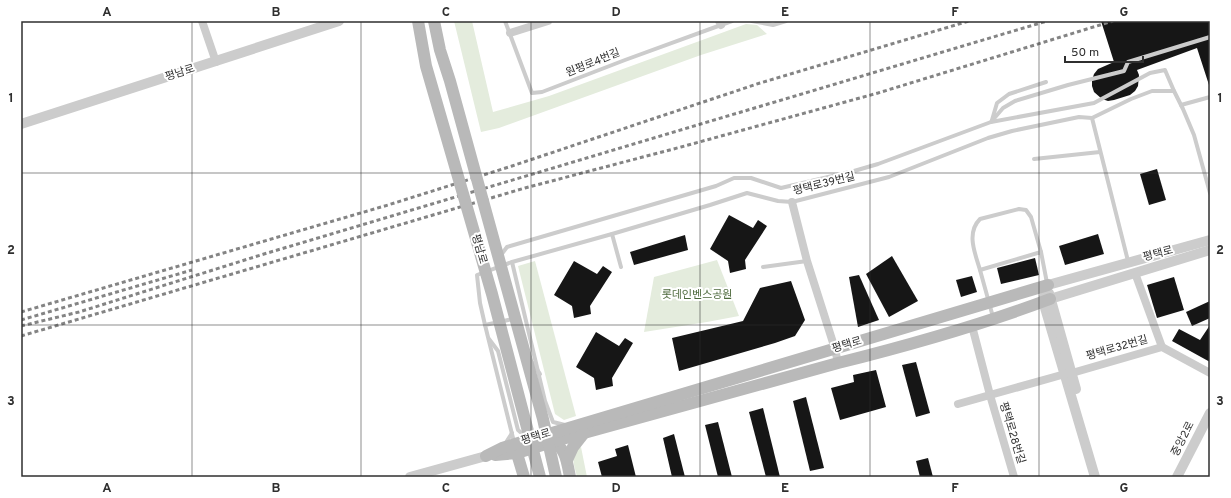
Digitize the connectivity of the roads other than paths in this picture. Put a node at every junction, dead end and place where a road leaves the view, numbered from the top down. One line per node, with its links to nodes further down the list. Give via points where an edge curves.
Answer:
1 (202, 21): 13 (street)
2 (339, 21): 13 (street, 평남로)
3 (418, 21): 65 (main road, 평남로, bridge, via 426,66 492,294)
4 (434, 21): 66 (main road, 평남로, bridge, via 543,419)
5 (505, 21): 11 (lane, 원평로4번길)
6 (548, 21): 11 (street)
7 (732, 21): 10 (lane, 원평로4번길)
8 (752, 21): 9 (lane, via 773,25)
9 (786, 21)
10 (720, 23): 11 (lane, 원평로4번길, via 542,92 532,93)
11 (510, 33)
12 (1210, 37): 19 (lane, via 1128,62 1124,71 1015,101 1003,108)
13 (216, 62): 20 (street, 평남로)
14 (1046, 82): 19 (lane, via 1009,94 998,103)
15 (1174, 91): 17 (lane); 18 (lane, 평택로39번길, via 1152,91); 19 (lane, via 1165,70 1150,73 1094,103)
16 (1210, 97): 17 (lane)
17 (1181, 105): 23 (lane, via 1194,135)
18 (1092, 118): 21 (lane); 24 (lane, 평택로39번길, via 1079,117 1012,131 889,177)
19 (991, 122): 32 (lane, via 878,164 782,188 751,178 734,178 716,186 507,247 501,255)
20 (21, 124)
21 (1100, 152): 22 (lane); 31 (lane)
22 (1034, 159)
23 (1210, 193)
24 (792, 202): 25 (lane, 평택로39번길, via 747,193); 29 (street)
25 (612, 234): 30 (lane, 평택로39번길); 33 (lane)
26 (1210, 240): 31 (street, 평택로)
27 (1210, 250): 36 (street, 평택로)
28 (1041, 252): 35 (lane); 35 (lane, via 1031,217 1026,210 1019,209 980,219 976,223 972,240); 37 (lane)
29 (807, 261): 34 (lane); 47 (street)
30 (512, 262): 32 (lane, 평택로39번길); 51 (lane)
31 (1128, 262): 37 (street, 평택로)
32 (504, 265): 40 (lane); 43 (lane, 평택로39번길, via 477,275)
33 (620, 267)
34 (763, 267)
35 (980, 270): 39 (lane)
36 (1135, 273): 38 (street, 평택로); 46 (street)
37 (1048, 285): 38 (street); 39 (main road, 평택로)
38 (1046, 300): 42 (main road, 평택로); 52 (street)
39 (989, 303): 41 (main road, 평택로); 42 (lane)
40 (518, 318): 43 (lane); 51 (lane, via 527,352)
41 (969, 318): 42 (main road, 평택로); 44 (main road, 평택로); 48 (main road, 평택로); 53 (street, 평택로28번길)
42 (994, 319)
43 (485, 325): 45 (lane)
44 (875, 336): 47 (main road, 평택로); 48 (street)
45 (488, 337): 58 (lane, via 498,351 518,430); 60 (lane)
46 (1162, 347): 50 (street, 평택로32번길); 52 (street, 평택로32번길)
47 (835, 349): 49 (street); 56 (main road, 평택로)
48 (879, 353): 49 (main road, 평택로)
49 (838, 362): 57 (main road, 평택로)
50 (1210, 373)
51 (540, 374): 56 (lane, via 545,401 553,422)
52 (1068, 374): 53 (street, 평택로28번길); 69 (street); 70 (street)
53 (990, 395): 54 (street); 68 (street, 평택로28번길)
54 (958, 404)
55 (1210, 413): 71 (street, 중앙2로)
56 (570, 427): 59 (main road, 평택로)
57 (584, 433): 59 (main road, 평택로); 62 (main road)
58 (528, 440): 59 (main road, 평택로); 60 (main road, 평택로)
59 (549, 440): 60 (main road, 평택로); 62 (main road, via 561,447)
60 (515, 443): 61 (main road); 61 (main road, 평택로); 64 (main road)
61 (486, 456): 63 (street)
62 (567, 460): 67 (main road)
63 (410, 477)
64 (524, 477)
65 (540, 477)
66 (556, 477)
67 (570, 477)
68 (1014, 477)
69 (1095, 477)
70 (1100, 477)
71 (1177, 477)

